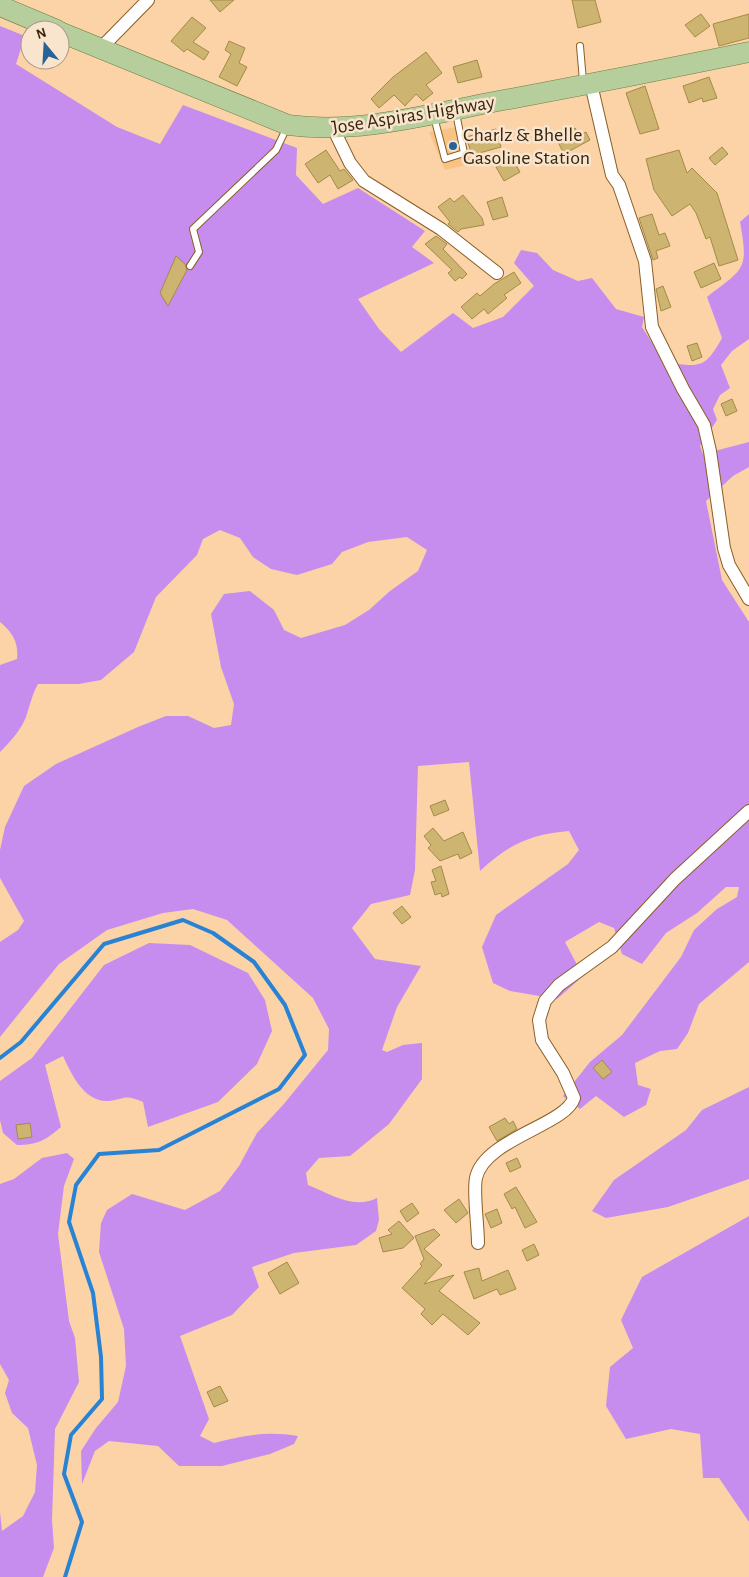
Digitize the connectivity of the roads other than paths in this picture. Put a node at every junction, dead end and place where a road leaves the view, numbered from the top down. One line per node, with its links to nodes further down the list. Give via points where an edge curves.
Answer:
1 (148, 0): 6 (street)
2 (0, 6): 3 (main road)
3 (33, 20)
4 (70, 36): 6 (main road, Jose Aspiras Highway)
5 (580, 46): 8 (lane)
6 (100, 49): 11 (main road, Jose Aspiras Highway)
7 (749, 52): 8 (main road, Jose Aspiras Highway)
8 (588, 84): 9 (main road, Jose Aspiras Highway); 15 (street, via 612,175 619,185 641,247 650,292 652,327 704,425 724,548 737,582)
9 (455, 110): 10 (main road, Jose Aspiras Highway); 10 (lane, via 464,153 445,159)
10 (433, 114): 12 (main road, Jose Aspiras Highway)
11 (288, 124): 12 (main road, Jose Aspiras Highway); 13 (lane, via 276,150 193,229 199,252)
12 (333, 128): 14 (street, via 350,163 364,181 441,229)
13 (190, 266)
14 (497, 274)
15 (749, 599)
16 (749, 811): 17 (street, via 675,879 612,947 559,985 546,1001 539,1020 542,1040 563,1072 574,1098 567,1110 502,1147 479,1171 476,1183)
17 (478, 1243)

